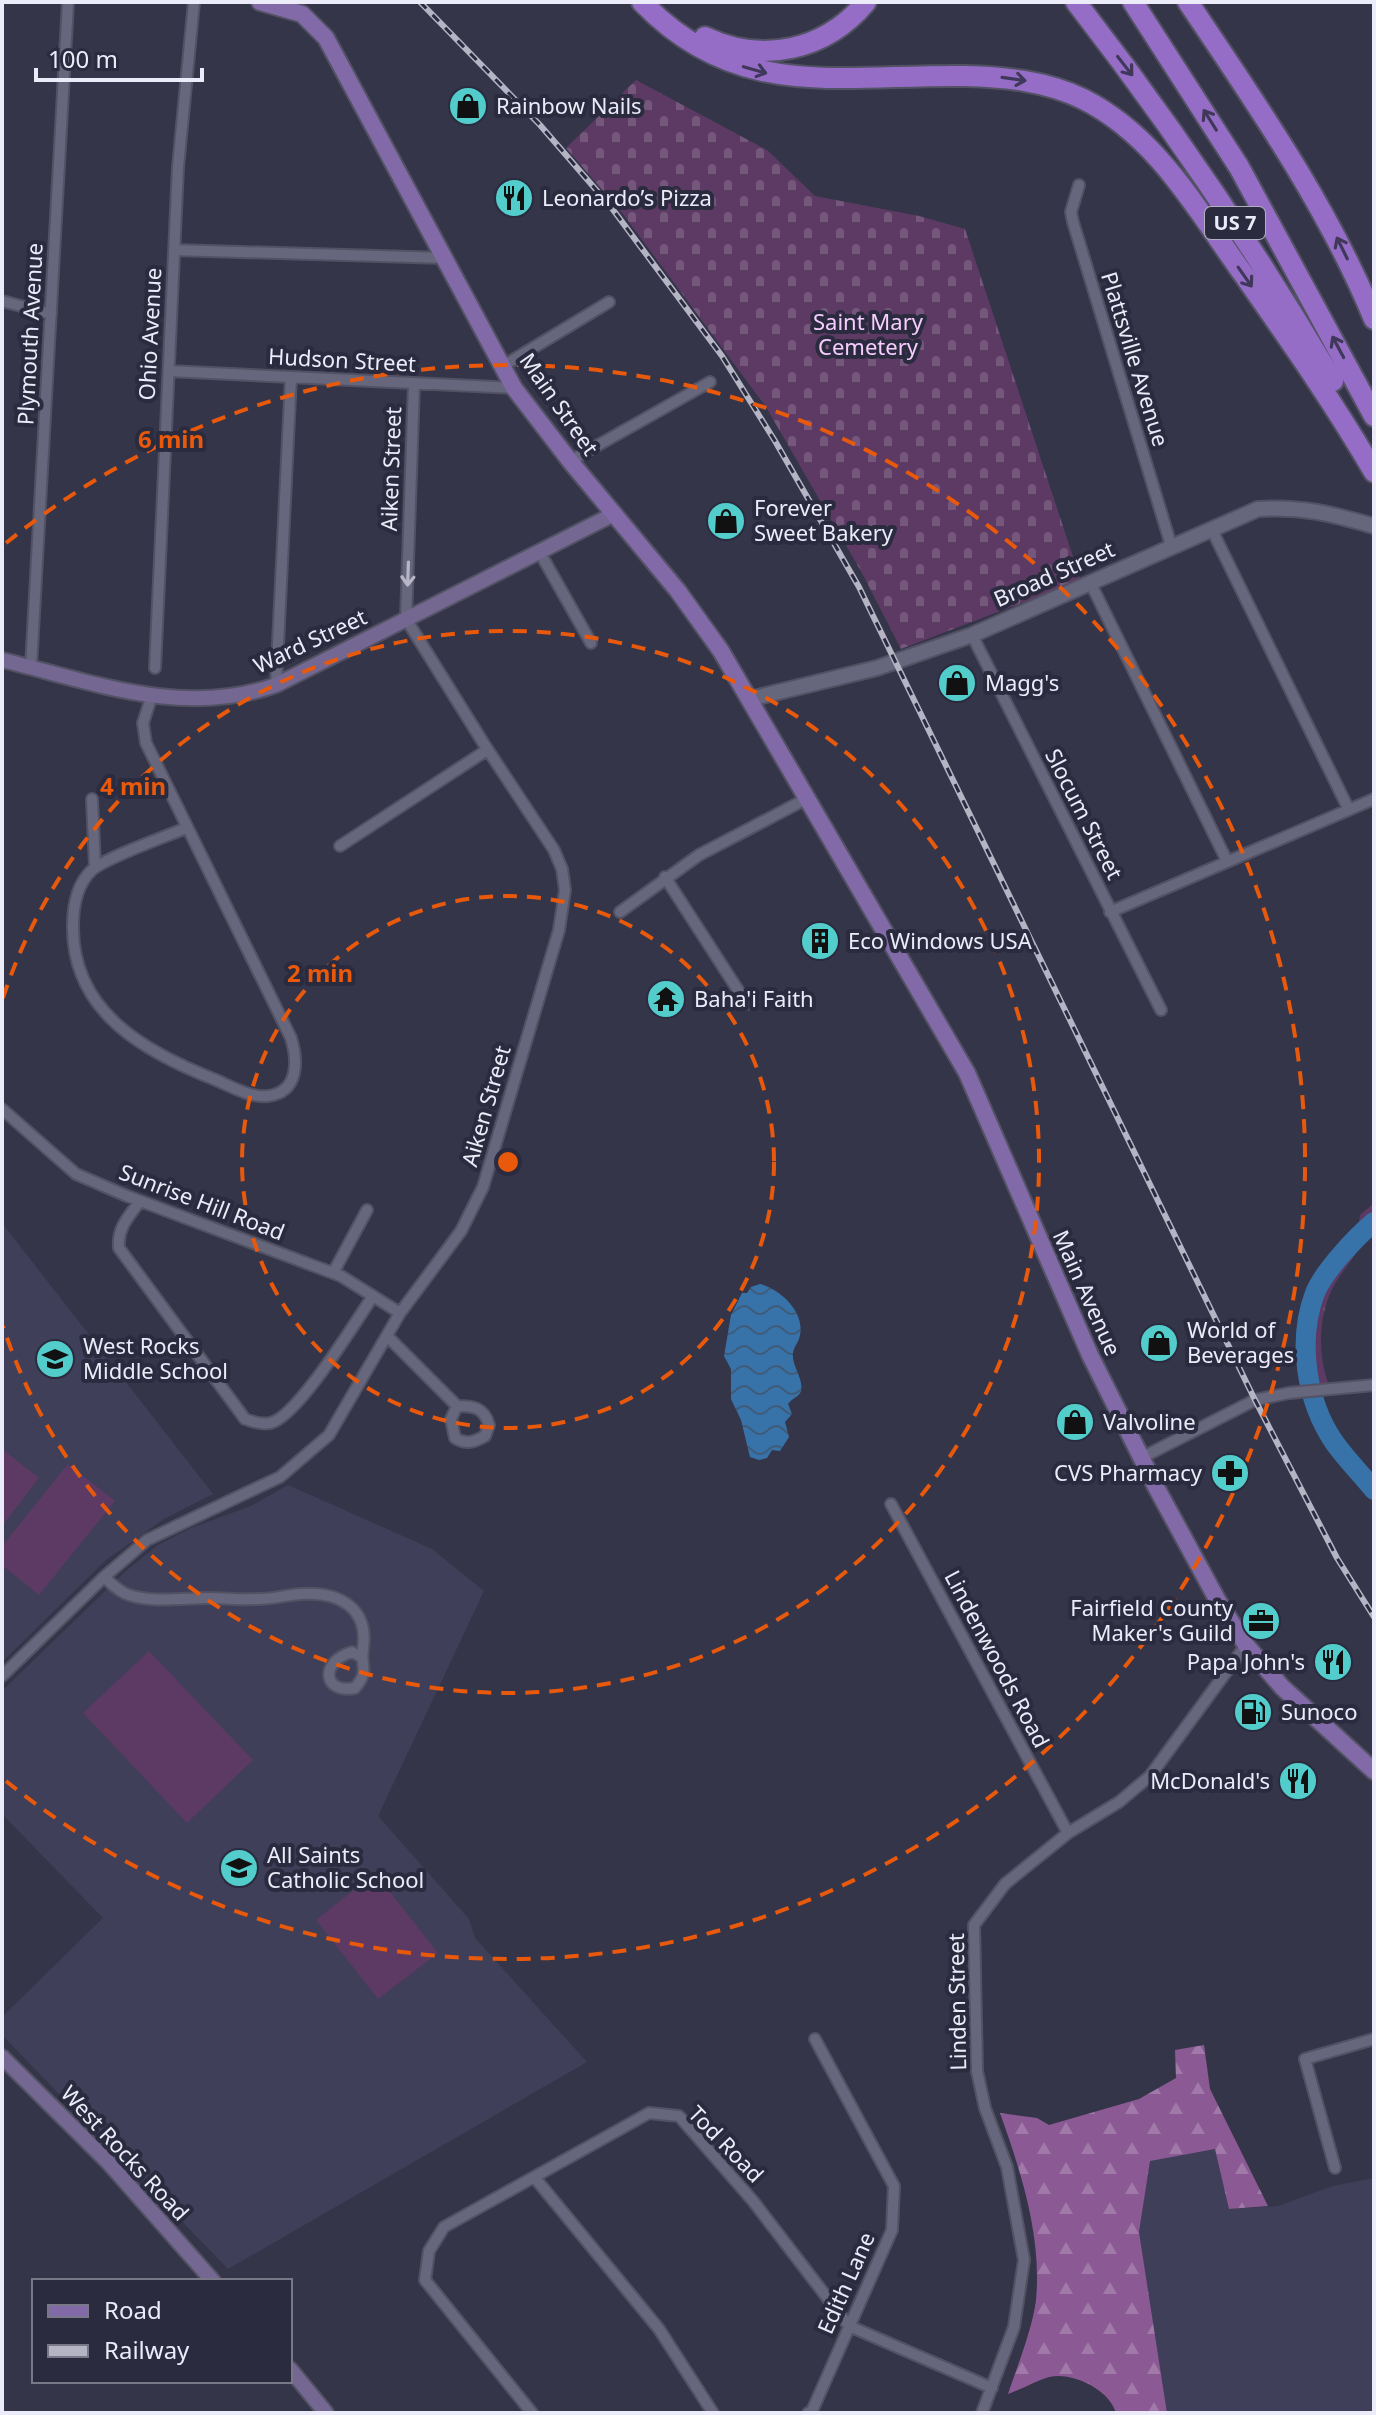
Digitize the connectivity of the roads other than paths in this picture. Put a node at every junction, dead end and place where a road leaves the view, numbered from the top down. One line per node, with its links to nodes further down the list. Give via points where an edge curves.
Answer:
1 (68, 2): 16 (street, Plymouth Avenue)
2 (194, 2): 12 (street, Ohio Avenue)
3 (260, 2): 10 (main road, Main Street)
4 (642, 2): 27 (highway, one-way to 27, via 698,47 769,74 1013,79 1063,91 1110,115 1168,169 1335,405)
5 (661, 2): 6 (highway, via 710,40 767,52 825,37)
6 (866, 2)
7 (1076, 2): 25 (highway, US 7, one-way to 25, via 1221,202)
8 (1133, 2): 24 (highway, US 7, one-way to 8, via 1239,167)
9 (1188, 2): 17 (highway, one-way to 9, via 1313,193)
10 (304, 7): 13 (main road, Main Street, via 340,60)
11 (1079, 185): 31 (street, Plattsville Avenue, via 1073,222)
12 (174, 250): 13 (street); 19 (street, Ohio Avenue)
13 (445, 258): 18 (main road, Main Street)
14 (2, 301): 16 (street)
15 (609, 302): 18 (street)
16 (51, 314): 38 (street, Plymouth Avenue)
17 (1374, 319)
18 (503, 366): 23 (main road, Main Street)
19 (169, 371): 20 (street, Hudson Street); 39 (street, Ohio Avenue)
20 (291, 377): 22 (street, Hudson Street); 40 (street)
21 (710, 382): 26 (street)
22 (414, 384): 23 (street, Hudson Street); 34 (street, Aiken Street, one-way to 34)
23 (514, 388): 26 (main road, Main Street)
24 (1374, 416)
25 (1374, 454)
26 (570, 461): 28 (main road, Main Street)
27 (1374, 472)
28 (614, 514): 32 (main road, Ward Street); 42 (main road, Main Street, via 690,607)
29 (1374, 526): 30 (street, Broad Street, via 1289,506 1258,509)
30 (1211, 528): 31 (street, Broad Street); 47 (street)
31 (1171, 545): 33 (street, Broad Street)
32 (539, 551): 34 (main road, Ward Street); 36 (street)
33 (1090, 582): 35 (street, Broad Street); 50 (street)
34 (406, 619): 40 (main road, Ward Street); 43 (street, Aiken Street)
35 (972, 635): 42 (street, Broad Street, via 877,668); 54 (street, Slocum Street)
36 (591, 643)
37 (2, 660): 38 (main road, Ward Street)
38 (31, 667): 41 (main road, Ward Street)
39 (155, 668)
40 (276, 685): 41 (main road, Ward Street, via 220,699)
41 (152, 695): 48 (street, via 144,738)
42 (750, 699): 45 (main road, Main Street)
43 (487, 750): 49 (street); 62 (street, Aiken Street, via 559,860 563,912 483,1187 461,1231)
44 (92, 799): 51 (street)
45 (806, 799): 52 (street); 66 (main road, Main Avenue, via 967,1073 1090,1355)
46 (1374, 799): 47 (street)
47 (1349, 810): 50 (street)
48 (186, 828): 51 (street); 51 (street, via 291,1038 296,1069 292,1080 270,1096 199,1074 145,1048 111,1019 89,988 74,941 78,893)
49 (340, 846)
50 (1227, 861): 54 (street)
51 (95, 867)
52 (665, 877): 53 (street); 55 (street)
53 (620, 912)
54 (1110, 912): 56 (street, Slocum Street)
55 (747, 1004)
56 (1161, 1010)
57 (2, 1109): 58 (street, Sunrise Hill Road, via 76,1174)
58 (140, 1201): 60 (street, Sunrise Hill Road); 61 (street, via 122,1226 119,1248 245,1419 272,1423 294,1406)
59 (367, 1210): 60 (street)
60 (333, 1273): 61 (street, Sunrise Hill Road)
61 (373, 1296): 62 (street, Sunrise Hill Road)
62 (400, 1313): 63 (street, Aiken Street)
63 (387, 1336): 65 (street); 68 (street, Aiken Street, via 329,1435 280,1477 147,1540)
64 (1374, 1385): 66 (street, via 1255,1400)
65 (457, 1406)
66 (1141, 1458): 69 (main road, Main Avenue)
67 (891, 1504): 73 (street, Lindenwoods Road)
68 (104, 1577): 70 (street, via 121,1592 141,1598 322,1595 358,1613 364,1625); 71 (street, Aiken Street)
69 (1246, 1645): 72 (main road, Main Avenue, via 1282,1687); 73 (street, Linden Street, via 1150,1776)
70 (361, 1657)
71 (2, 1676)
72 (1374, 1771)
73 (1068, 1833): 82 (street, Linden Street, via 1005,1884 974,1925 977,2071 1007,2167 1024,2260 1014,2327)
74 (815, 2039): 80 (street, Edith Lane, via 894,2186 892,2230)
75 (1374, 2039): 77 (street, via 1305,2059)
76 (2, 2057): 79 (main road, West Rocks Road, via 108,2162)
77 (1335, 2168)
78 (535, 2178): 80 (street, Tod Road, via 649,2113 679,2116 753,2201); 84 (street, Tod Road, via 444,2227 429,2251 425,2280); 85 (street, via 659,2329)
79 (211, 2279)
80 (849, 2326): 82 (street, Tod Road); 86 (street, Edith Lane)
81 (292, 2371): 83 (main road)
82 (992, 2388): 87 (street, Linden Street)
83 (326, 2413)
84 (532, 2413)
85 (713, 2413)
86 (808, 2413)
87 (982, 2413)

